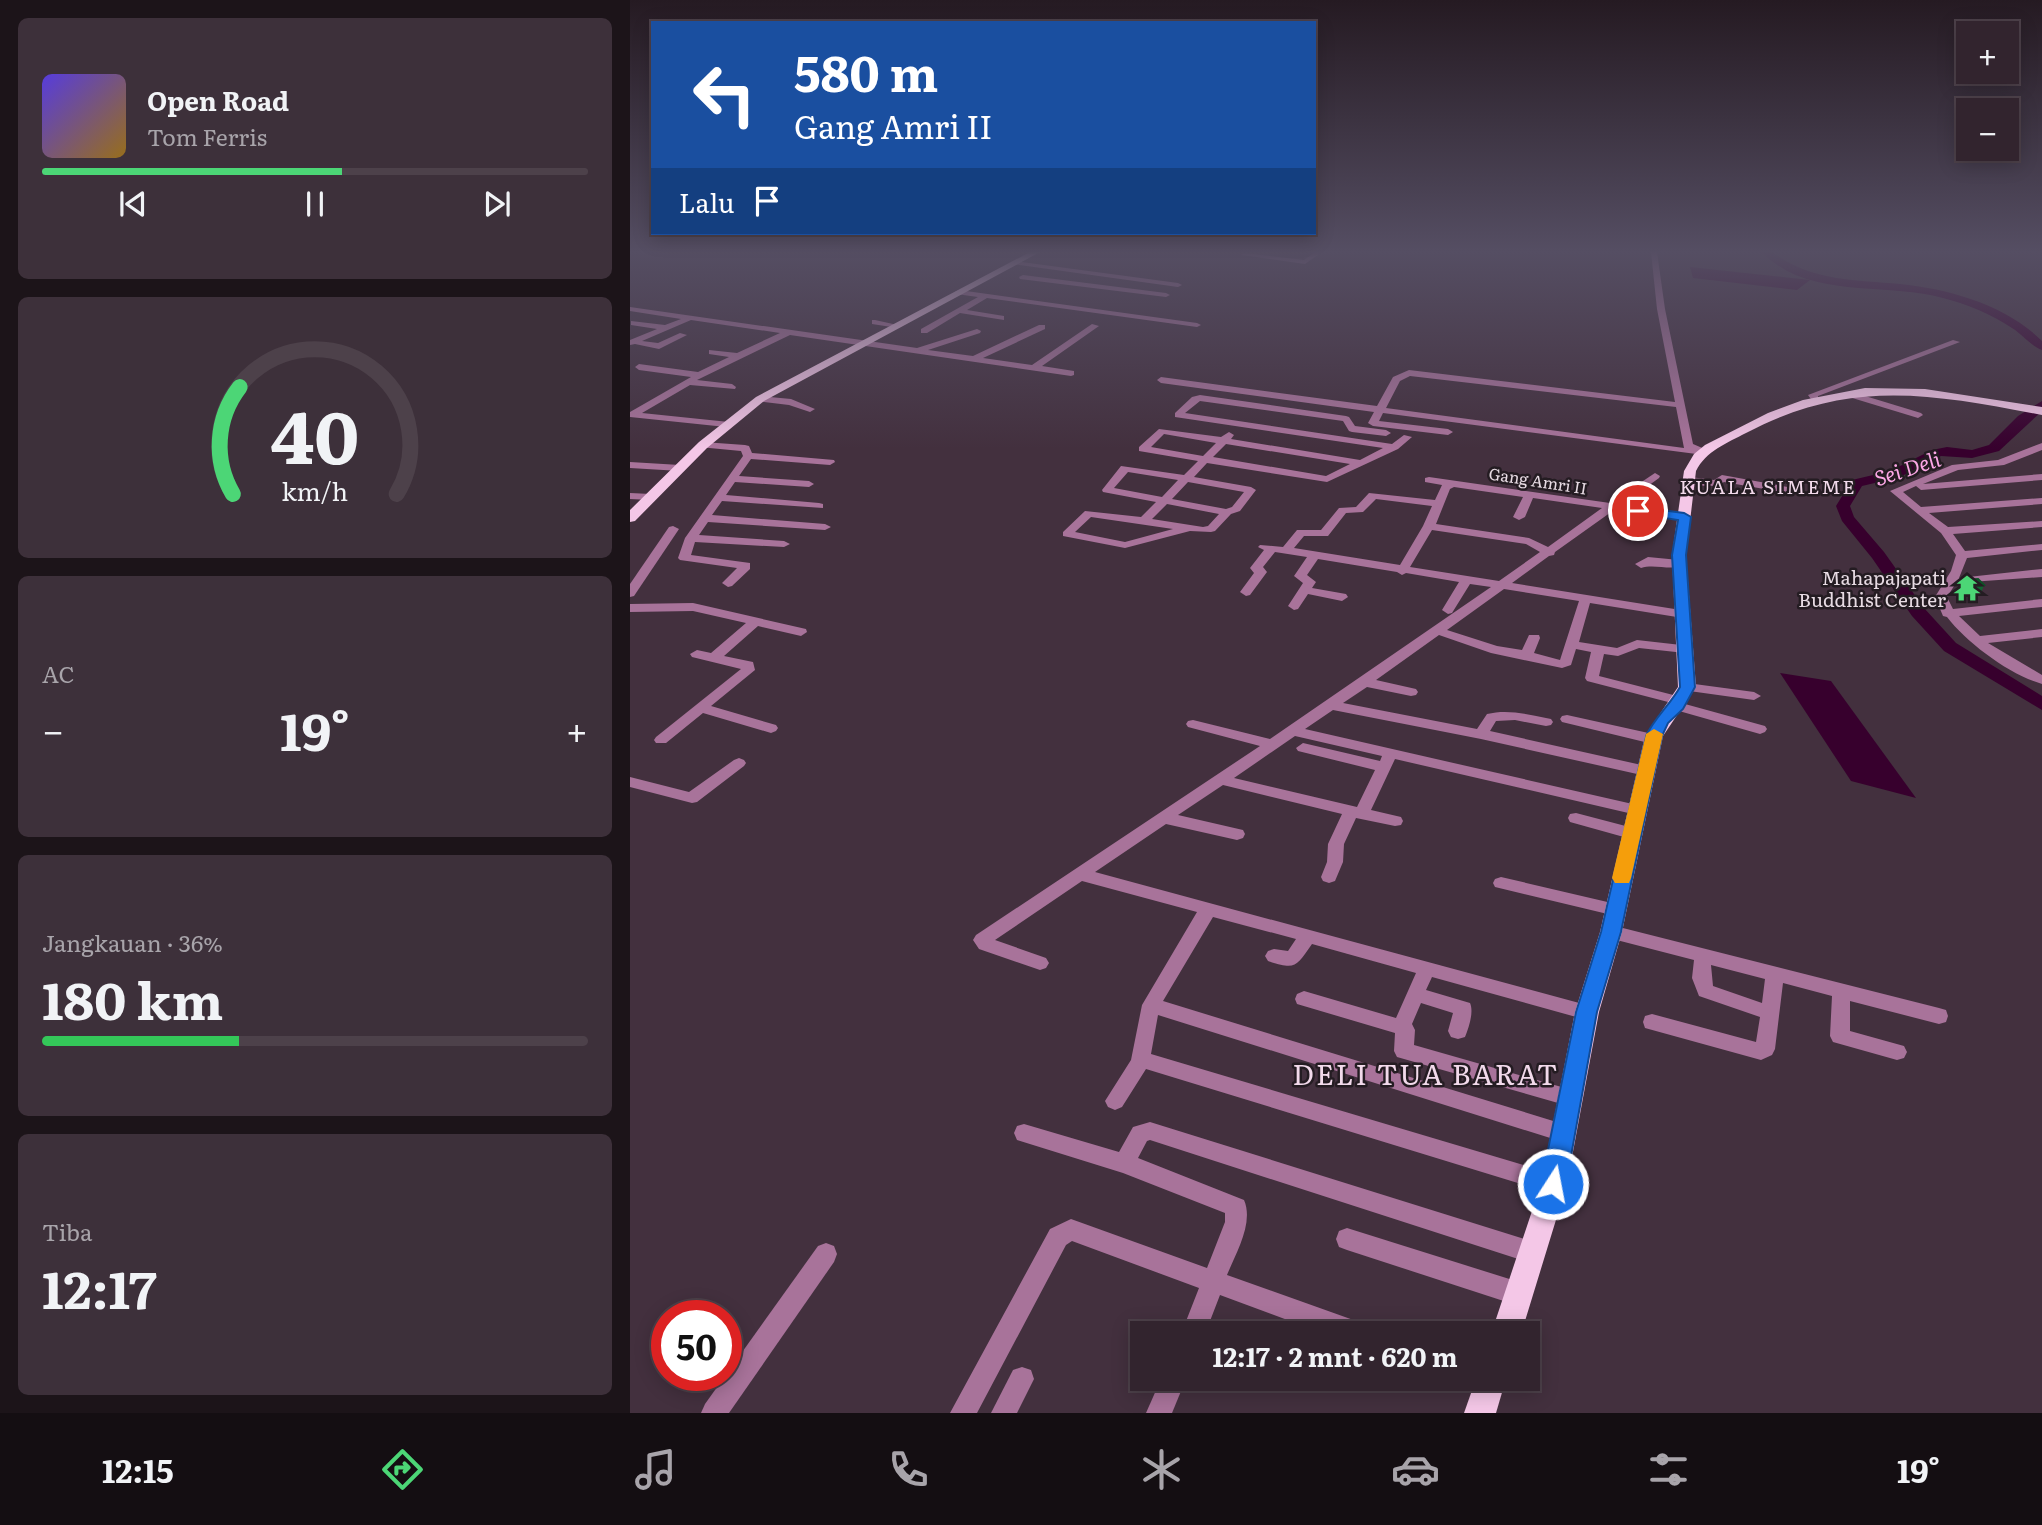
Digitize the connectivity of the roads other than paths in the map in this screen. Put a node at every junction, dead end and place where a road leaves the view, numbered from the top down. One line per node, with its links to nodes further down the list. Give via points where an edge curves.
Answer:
1 (692, 318): 12 (street); 13 (street)
2 (912, 318): 9 (main road)
3 (948, 318): 14 (street)
4 (1145, 318): 8 (street)
5 (1663, 318): 35 (street)
6 (875, 322): 9 (street)
7 (634, 323): 12 (street)
8 (1197, 325)
9 (898, 326): 18 (main road)
10 (1095, 326): 25 (street)
11 (1042, 327): 23 (street)
12 (667, 328): 17 (street)
13 (791, 331): 18 (street); 21 (street, via 751,350)
14 (925, 331)
15 (977, 331): 20 (street)
16 (682, 335): 17 (street, via 659,345)
17 (632, 340)
18 (868, 342): 20 (street); 33 (main road)
19 (1956, 342): 34 (street, via 1846,381 1813,395)
20 (916, 350): 23 (street)
21 (737, 351): 22 (street); 27 (street)
22 (712, 352)
23 (975, 359): 25 (street)
24 (639, 368): 27 (street)
25 (1033, 368): 26 (street)
26 (1071, 373)
27 (698, 375): 29 (street)
28 (1161, 380): 31 (street)
29 (687, 382): 30 (street); 41 (street)
30 (732, 387)
31 (1269, 395): 36 (street); 38 (street)
32 (1852, 395): 34 (main road); 39 (main road, via 1910,392); 40 (street)
33 (760, 398): 37 (street); 42 (main road)
34 (1816, 400): 49 (main road, via 1768,416)
35 (1679, 405): 38 (street, via 1415,373 1398,377); 49 (street, via 1688,446)
36 (1257, 406): 43 (street); 43 (street, via 1196,398 1178,415); 48 (street, via 1346,419 1352,429 1408,438)
37 (810, 409)
38 (1378, 410): 44 (street, via 1374,424); 49 (street)
39 (2042, 411)
40 (1918, 415)
41 (631, 416): 42 (street)
42 (726, 424): 46 (main road)
43 (1240, 424): 45 (street); 48 (street)
44 (1448, 432)
45 (1224, 441): 51 (street); 51 (street, via 1162,431 1143,450); 53 (street)
46 (703, 445): 50 (street, via 745,448); 55 (main road)
47 (2042, 446): 64 (street, via 2000,463 1956,467)
48 (1394, 447): 53 (street)
49 (1702, 452): 61 (main road, via 1692,466)
50 (748, 456): 52 (street); 58 (street)
51 (1206, 459): 53 (street, via 1322,479); 59 (street)
52 (830, 462)
53 (1362, 463)
54 (630, 465): 55 (street)
55 (680, 468): 68 (main road)
56 (1656, 476): 74 (street)
57 (2042, 477): 64 (street)
58 (732, 479): 63 (street); 69 (street)
59 (1186, 479): 70 (street); 70 (street, via 1125,468 1107,489); 76 (street, via 1251,490 1236,509)
60 (1429, 480): 62 (street, Gang Amri II)
61 (1690, 480): 65 (street, via 1716,483 1722,478); 78 (main road)
62 (1454, 483): 66 (street, Gang Amri II); 72 (street, via 1446,487)
63 (809, 484)
64 (1898, 489): 75 (street, via 1896,493)
65 (1793, 491)
66 (1529, 495): 74 (street, Gang Amri II); 77 (street)
67 (630, 496): 68 (street)
68 (651, 497): 79 (main road)
69 (719, 498): 73 (street); 80 (street)
70 (1164, 500): 76 (street); 81 (street)
71 (2042, 500): 75 (street)
72 (1439, 504): 83 (street); 91 (street, via 1373,495 1359,510 1343,510 1324,534 1301,532)
73 (819, 506)
74 (1614, 508): 78 (street, Gang Amri II); 92 (street)
75 (1919, 510): 87 (street)
76 (1227, 512): 86 (street, via 1211,529)
77 (1519, 517)
78 (1684, 517): 95 (main road)
79 (630, 518)
80 (705, 518): 84 (street); 88 (street)
81 (1144, 521): 86 (street); 86 (street, via 1088,513 1067,534 1125,545)
82 (2042, 524): 87 (street)
83 (1429, 526): 92 (street, via 1529,541); 97 (street)
84 (825, 527)
85 (673, 529): 105 (street)
86 (1186, 529)
87 (1945, 531): 94 (street)
88 (691, 538): 89 (street); 100 (street, via 684,558 746,566)
89 (784, 544)
90 (2042, 547): 94 (street)
91 (1286, 550): 93 (street); 104 (street, via 1268,547 1256,568 1262,572)
92 (1550, 553): 102 (street)
93 (1315, 555): 97 (street); 103 (street, via 1300,576 1310,580)
94 (1962, 555): 101 (street)
95 (1679, 564): 96 (street, via 1646,561); 113 (main road)
96 (1640, 565)
97 (1402, 570): 99 (street)
98 (2042, 573): 101 (street)
99 (1466, 581): 102 (street); 111 (street)
100 (729, 583)
101 (1948, 583): 112 (street, via 1941,597)
102 (1503, 586): 107 (street); 115 (street)
103 (1305, 590): 106 (street); 109 (street)
104 (1246, 592)
105 (630, 593)
106 (1342, 597)
107 (1585, 600): 113 (street); 120 (street)
108 (2042, 603): 112 (street)
109 (1294, 607)
110 (631, 609): 114 (street, via 693,607)
111 (1448, 610)
112 (1947, 612): 119 (street)
113 (1683, 614): 122 (main road)
114 (755, 622): 116 (street); 125 (street)
115 (1438, 631): 124 (street); 129 (street)
116 (800, 632)
117 (2042, 633): 119 (street)
118 (1534, 638): 124 (street)
119 (1978, 639): 127 (street)
120 (1573, 645): 121 (street); 124 (street, via 1562,664)
121 (1598, 649): 122 (street, via 1622,652 1637,644); 132 (street, via 1592,678)
122 (1685, 649): 132 (main road)
123 (698, 654): 125 (street)
124 (1527, 656)
125 (714, 658): 134 (street, via 750,667)
126 (2042, 667): 127 (street)
127 (2021, 669): 128 (street)
128 (2042, 680)
129 (1365, 682): 130 (street); 133 (street)
130 (1411, 692)
131 (1754, 696): 132 (street)
132 (1682, 698): 139 (street); 142 (main road, via 1661,721)
133 (1330, 705): 140 (street); 141 (street)
134 (701, 708): 138 (street); 143 (street)
135 (1567, 719): 142 (street)
136 (1546, 722): 141 (street, via 1492,717)
137 (1193, 724): 144 (street)
138 (771, 728)
139 (1759, 729)
140 (1293, 731): 144 (street); 146 (street)
141 (1481, 734): 148 (street)
142 (1653, 739): 148 (main road)
143 (661, 740)
144 (1273, 745): 149 (street)
145 (1303, 748): 146 (street)
146 (1388, 760): 151 (street); 152 (street)
147 (739, 763): 150 (street, via 692,798)
148 (1646, 771): 151 (main road)
149 (1223, 780): 152 (street); 153 (street)
150 (630, 782)
151 (1637, 810): 156 (main road)
152 (1356, 813): 155 (street); 159 (street, via 1336,844)
153 (1166, 818): 157 (street); 158 (street)
154 (1576, 818): 156 (street)
155 (1395, 821)
156 (1631, 833): 162 (main road)
157 (1237, 834)
158 (1080, 874): 161 (street); 167 (street, via 984,937 985,944)
159 (1329, 877)
160 (1501, 883): 162 (street)
161 (1209, 908): 164 (street); 173 (street)
162 (1616, 910): 163 (main road)
163 (1611, 932): 166 (street); 174 (main road)
164 (1308, 935): 165 (street, via 1292,959); 168 (street)
165 (1274, 956)
166 (1704, 957): 169 (street); 175 (street, via 1700,973 1706,991)
167 (1040, 963)
168 (1427, 967): 171 (street); 174 (street)
169 (1774, 976): 170 (street); 175 (street)
170 (1841, 992): 176 (street); 180 (street, via 1840,1036)
171 (1415, 994): 178 (street); 179 (street, via 1463,1008)
172 (1304, 999): 178 (street)
173 (1151, 1005): 181 (street, via 1138,1056); 185 (street)
174 (1587, 1012): 182 (main road)
175 (1770, 1013): 177 (street, via 1761,1052)
176 (1939, 1016)
177 (1652, 1022)
178 (1401, 1027): 182 (street, via 1405,1030 1404,1051)
179 (1458, 1031)
180 (1897, 1052)
181 (1142, 1059): 183 (street); 187 (street)
182 (1572, 1098): 185 (main road)
183 (1115, 1101)
184 (1024, 1133): 186 (street)
185 (1563, 1133): 187 (main road)
186 (1124, 1163): 189 (street, via 1140,1134 1150,1131); 191 (street, via 1236,1207 1236,1222)
187 (1553, 1184): 189 (main road)
188 (1347, 1239): 192 (street)
189 (1531, 1252): 192 (main road)
190 (826, 1254): 199 (street)
191 (1215, 1282): 193 (street); 194 (street); 200 (street, via 1076,1230 1066,1231 1058,1237)
192 (1519, 1294): 195 (main road)
193 (1198, 1321)
194 (1323, 1321)
195 (1510, 1321)
196 (1021, 1379): 201 (street)
197 (1169, 1391): 202 (street)
198 (1486, 1391): 203 (main road)
199 (714, 1413)
200 (963, 1413)
201 (1004, 1413)
202 (1159, 1413)
203 (1480, 1413)

